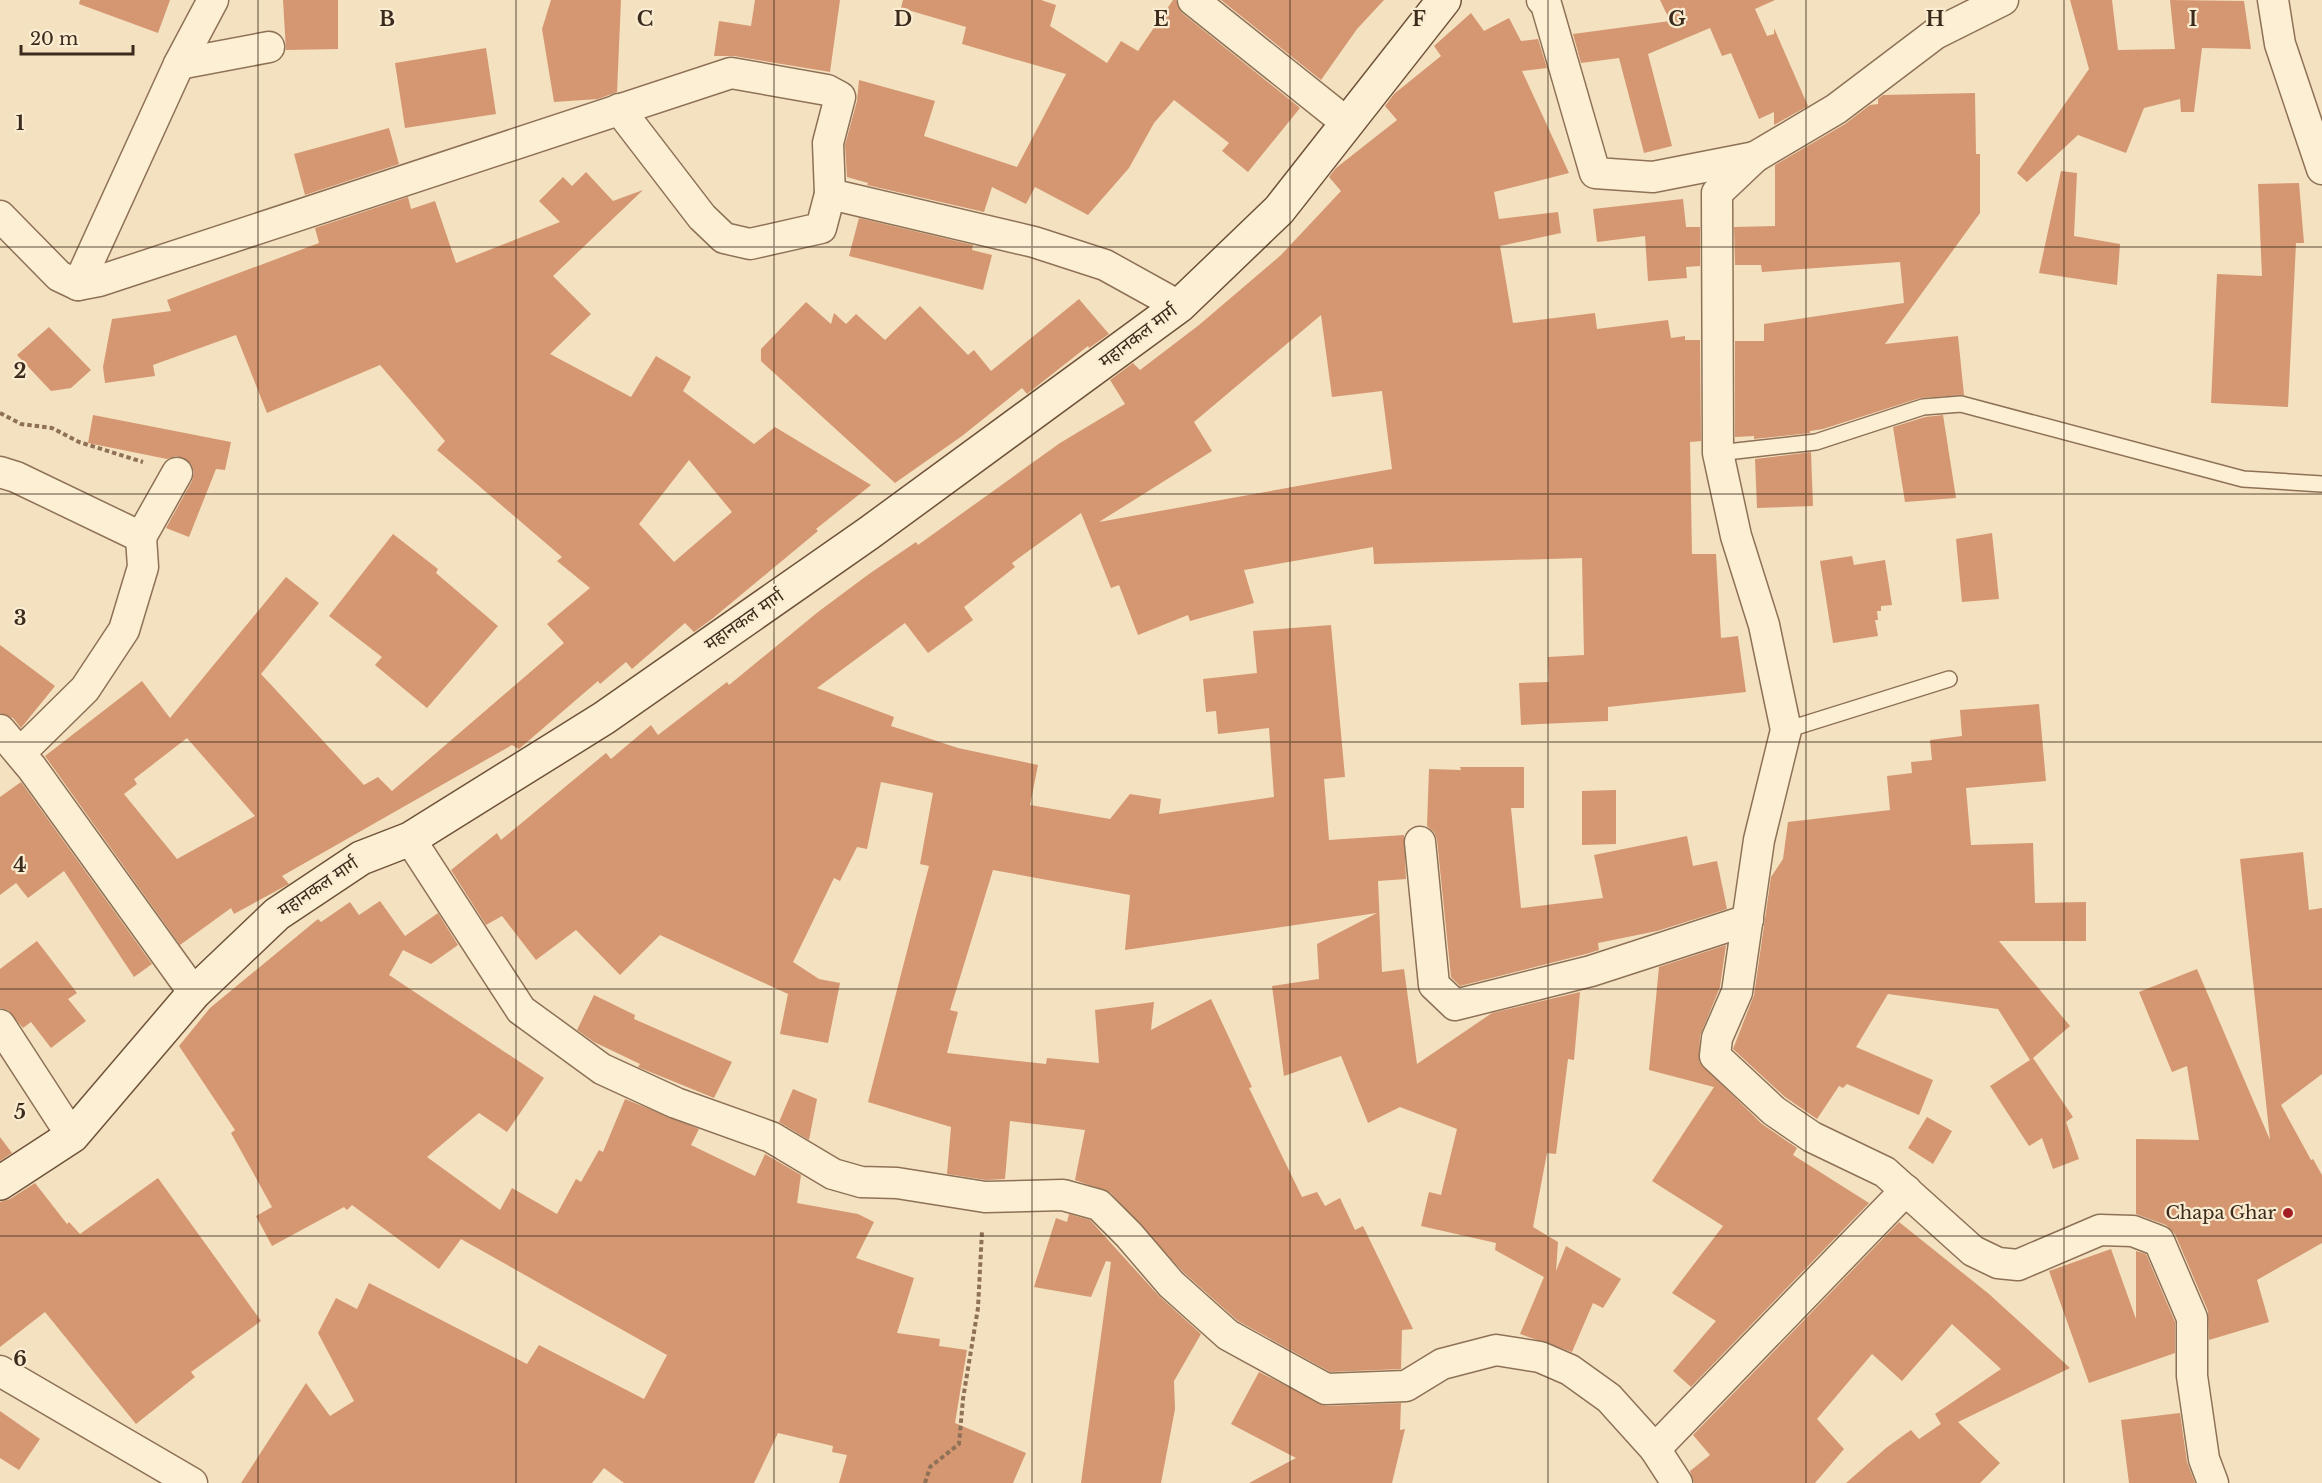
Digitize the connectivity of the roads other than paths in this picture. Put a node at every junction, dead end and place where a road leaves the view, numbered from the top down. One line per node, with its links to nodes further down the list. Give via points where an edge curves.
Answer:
1 (213, 0): 8 (street)
2 (1193, 0): 10 (street)
3 (1444, 0): 10 (main road, महानकल मार्ग)
4 (1542, 0): 11 (street, via 1596,173 1653,177)
5 (2003, 0): 11 (street, via 1935,34 1836,109)
6 (2273, 0): 12 (street, via 2280,44)
7 (269, 47): 8 (street)
8 (179, 64): 15 (street)
9 (619, 110): 13 (street, via 702,217 724,237 750,244 821,228); 13 (street, via 731,73 827,90 840,97 828,143); 15 (street)
10 (1347, 123): 16 (main road, महानकल मार्ग, via 1279,210)
11 (1755, 157): 17 (street, via 1718,193)
12 (2322, 169)
13 (830, 194): 16 (street, via 1034,242 1105,265)
14 (0, 216): 15 (street, via 59,276)
15 (78, 285)
16 (1179, 306): 26 (main road, महानकल मार्ग, via 870,533 604,718)
17 (1718, 453): 20 (lane, via 1816,442 1923,406 1961,404 2243,479); 24 (street, via 1736,536 1764,625)
18 (0, 472): 21 (street)
19 (177, 473): 21 (street)
20 (2322, 484)
21 (141, 537): 25 (street, via 143,567 124,630 85,689)
22 (1948, 679): 24 (lane)
23 (0, 730): 25 (street)
24 (1786, 730): 28 (street, via 1759,840)
25 (20, 753): 29 (street)
26 (410, 839): 29 (main road, महानकल मार्ग, via 361,858 277,914); 35 (street, via 521,1010 602,1069 676,1103 771,1137 833,1174 861,1182 984,1197 1063,1195 1099,1206 1171,1284 1227,1335 1326,1389 1406,1386 1442,1364 1496,1350 1540,1357 1570,1370 1609,1398)
27 (1420, 842): 28 (street, via 1434,985 1455,1005 1591,971)
28 (1748, 920): 33 (street, via 1737,992 1717,1038 1715,1056 1774,1111 1812,1137 1885,1172)
29 (194, 993): 31 (main road, महानकल मार्ग)
30 (0, 1025): 31 (street)
31 (72, 1136): 32 (main road, महानकल मार्ग)
32 (0, 1184)
33 (1906, 1190): 35 (street); 38 (street, via 1973,1251 1998,1263 2018,1265 2100,1230 2133,1231 2159,1241 2192,1318 2192,1376 2205,1459)
34 (0, 1371): 36 (street)
35 (1655, 1449): 37 (street)
36 (192, 1483)
37 (1677, 1483)
38 (2213, 1483)

